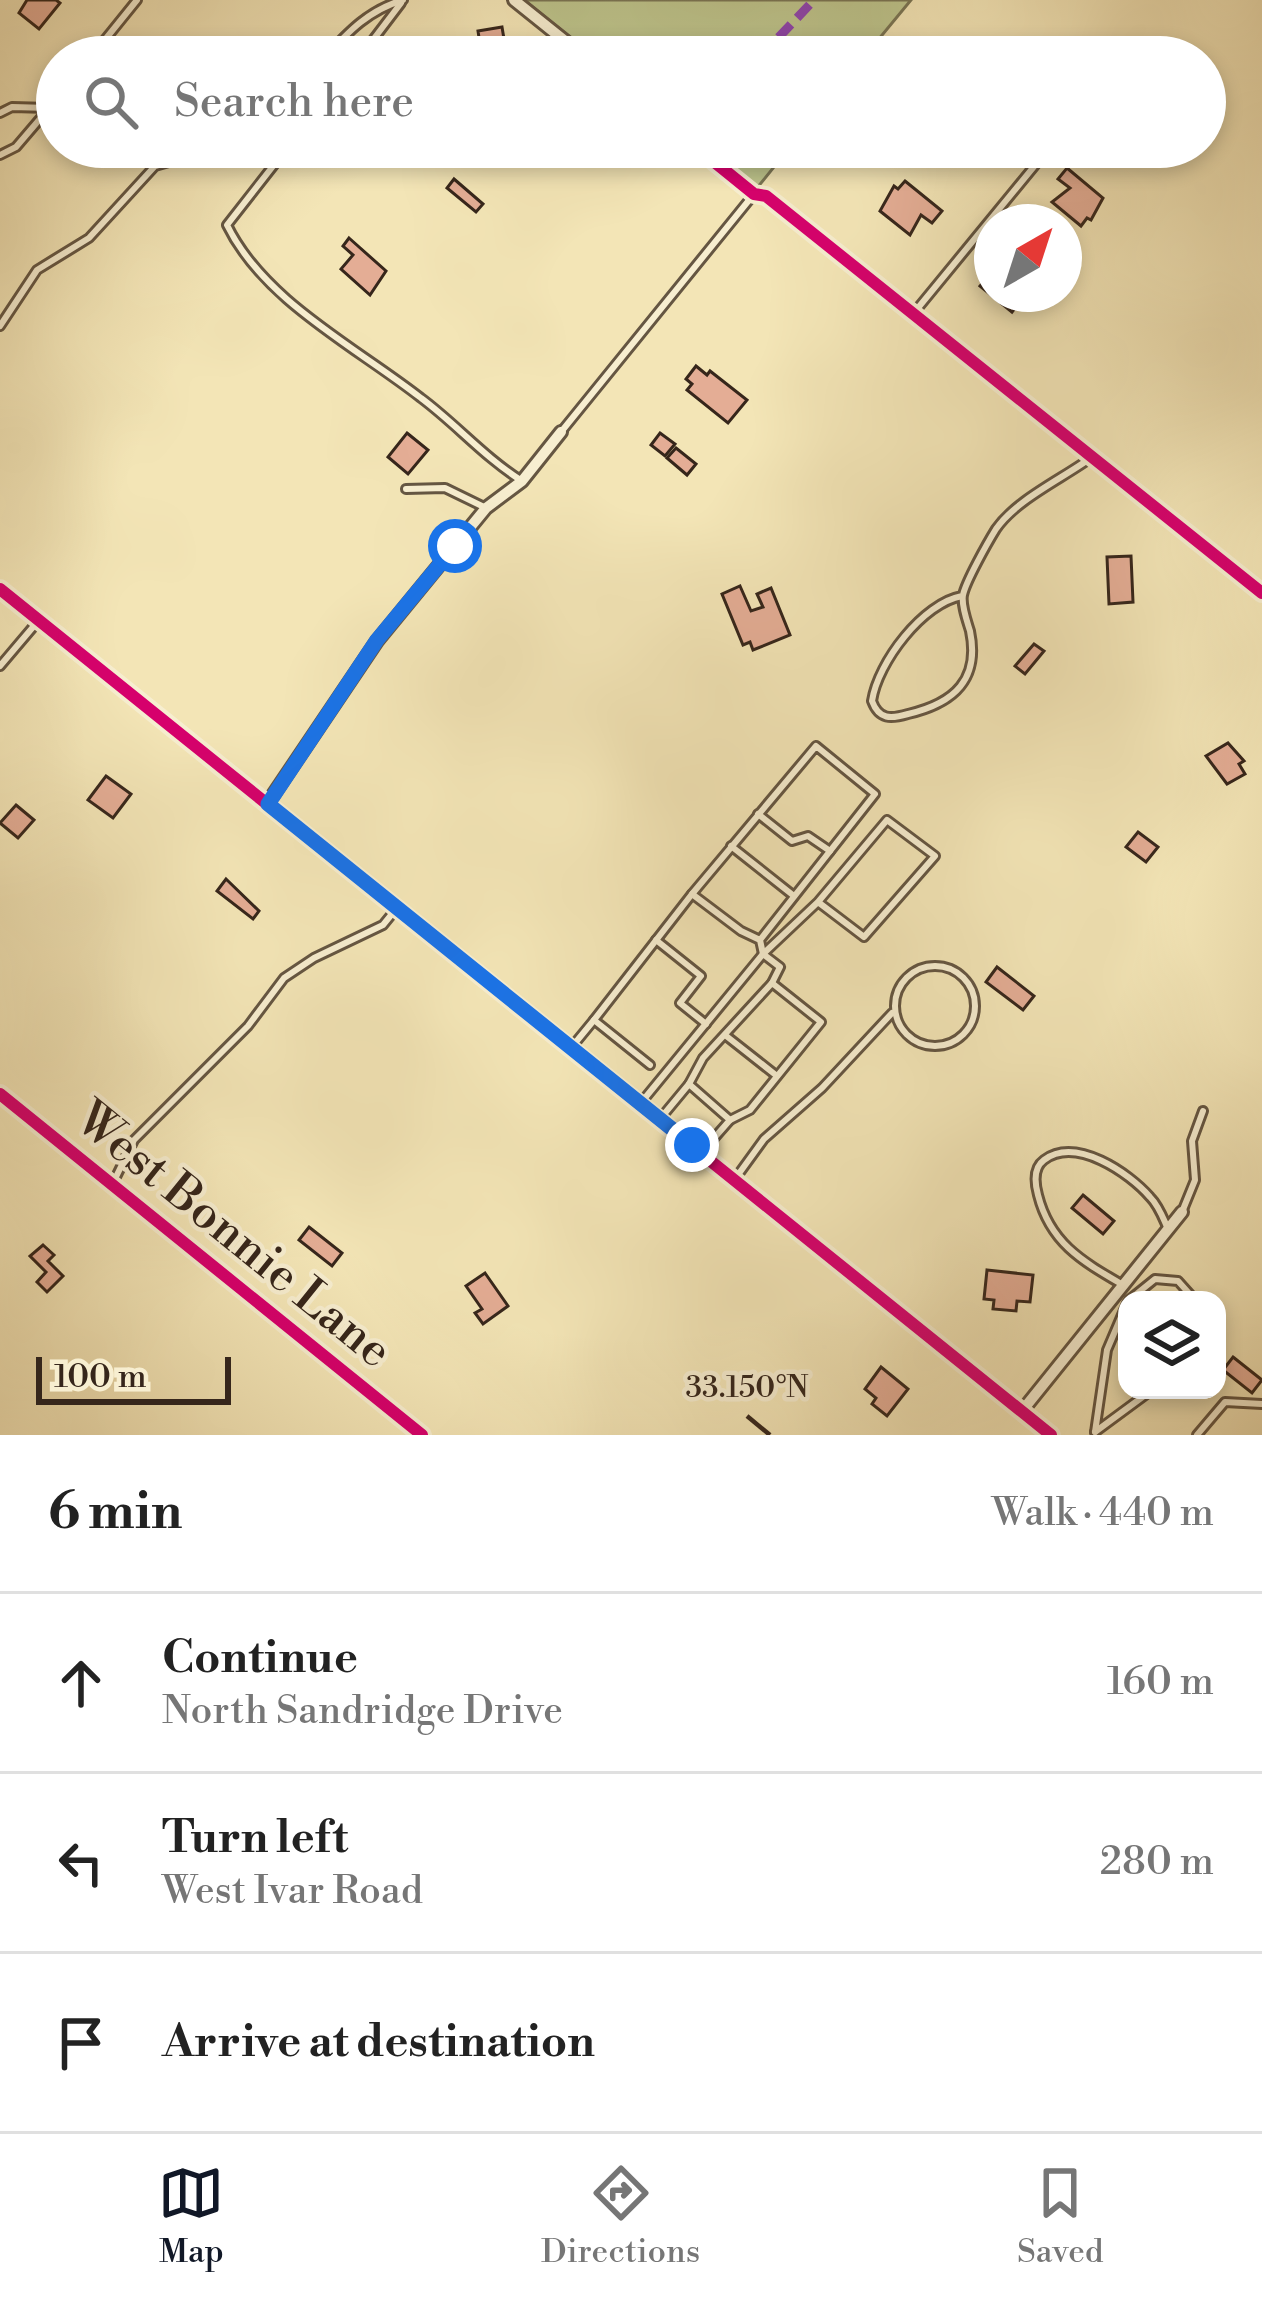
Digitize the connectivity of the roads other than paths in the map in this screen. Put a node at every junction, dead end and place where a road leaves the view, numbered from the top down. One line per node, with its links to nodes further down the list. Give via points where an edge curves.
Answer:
1 (137, 0): 4 (lane)
2 (403, 0): 5 (lane, via 383,5); 6 (lane)
3 (514, 0): 7 (street)
4 (108, 36)
5 (345, 36)
6 (376, 36)
7 (559, 36)
8 (36, 108): 9 (lane)
9 (0, 113)
10 (36, 124): 11 (lane)
11 (0, 155)
12 (153, 168): 18 (lane, via 89,238 37,270)
13 (271, 168): 21 (lane, via 226,225 237,245 277,291)
14 (722, 168): 16 (street)
15 (1033, 168): 17 (lane)
16 (754, 194): 17 (street); 19 (lane)
17 (913, 314): 20 (street)
18 (0, 326)
19 (561, 432): 21 (street)
20 (1092, 457): 25 (street); 26 (lane, via 997,528)
21 (522, 482): 23 (street)
22 (406, 489): 23 (lane, via 445,488)
23 (486, 508): 29 (street, via 377,640)
24 (0, 589): 27 (street)
25 (1262, 593)
26 (962, 596): 26 (lane, via 931,607 882,673 872,701 881,715 916,713 962,686 975,657)
27 (39, 620): 28 (lane); 29 (street)
28 (0, 667)
29 (268, 804): 36 (street)
30 (758, 814): 31 (lane); 32 (lane, via 792,841 808,836); 32 (lane, via 816,746 875,794)
31 (731, 846): 33 (lane); 34 (lane)
32 (830, 851): 34 (lane)
33 (692, 894): 37 (lane); 38 (lane)
34 (795, 897): 38 (lane)
35 (818, 902): 35 (lane, via 864,937 935,856 887,820); 39 (lane)
36 (397, 908): 45 (street); 56 (lane, via 383,925 284,978 248,1026 134,1141)
37 (656, 940): 42 (lane); 43 (lane, via 700,976 680,1003)
38 (760, 940): 39 (lane)
39 (763, 954): 40 (lane, via 780,968); 43 (lane)
40 (772, 983): 44 (lane); 47 (lane, via 821,1022)
41 (894, 1011): 41 (lane, via 904,980 926,966 951,968 975,997 963,1036 938,1046 912,1039); 55 (lane, via 764,1139)
42 (593, 1020): 45 (lane); 46 (lane)
43 (706, 1024): 50 (lane)
44 (725, 1035): 47 (lane); 48 (lane)
45 (572, 1048): 50 (street)
46 (650, 1065)
47 (777, 1076): 53 (lane, via 750,1110)
48 (689, 1084): 52 (lane); 53 (lane)
49 (0, 1094): 56 (street, West Bonnie Lane)
50 (640, 1103): 52 (street)
51 (1203, 1111): 57 (lane, via 1192,1141 1196,1180)
52 (660, 1119): 54 (street)
53 (730, 1120): 54 (lane)
54 (701, 1153): 55 (street)
55 (735, 1179): 65 (street)
56 (112, 1185): 67 (street, West Bonnie Lane)
57 (1182, 1212): 58 (street)
58 (1168, 1229): 59 (street); 59 (lane, via 1150,1197 1105,1163 1061,1154 1042,1161 1036,1186 1057,1241)
59 (1123, 1285): 65 (street)
60 (1141, 1291): 61 (lane, via 1155,1279 1178,1281)
61 (1187, 1291)
62 (1118, 1324): 66 (lane, via 1106,1350)
63 (1140, 1399): 66 (lane)
64 (1262, 1404): 69 (lane, via 1225,1402)
65 (1022, 1411): 68 (street)
66 (1094, 1434)
67 (422, 1435)
68 (1052, 1435)
69 (1197, 1435)

